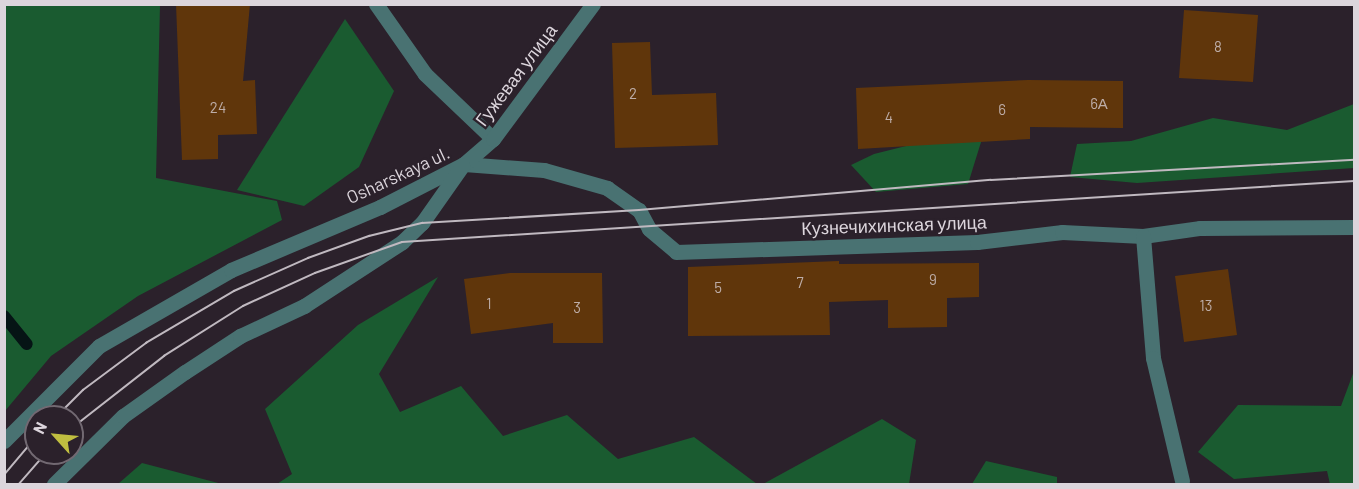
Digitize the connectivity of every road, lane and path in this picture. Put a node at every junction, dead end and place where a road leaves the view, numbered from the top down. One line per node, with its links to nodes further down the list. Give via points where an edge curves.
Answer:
1 (376, 4): 3 (street, via 425,74)
2 (594, 4): 3 (street, Гужевая улица)
3 (493, 139): 4 (street, Гужевая улица)
4 (464, 164): 6 (street, Кузнечихинская улица, via 544,170 607,188 639,210 649,229 676,252 977,242 1062,232); 7 (street, Osharskaya ul., via 380,207 231,270 99,346); 9 (street, Osharskaya ul., via 422,223 402,242 304,306 240,336 185,372 123,416)
5 (1354, 227): 6 (street, Кузнечихинская улица, via 1200,228)
6 (1143, 236): 8 (street, via 1153,357)
7 (4, 441)
8 (1182, 481)
9 (54, 484)

